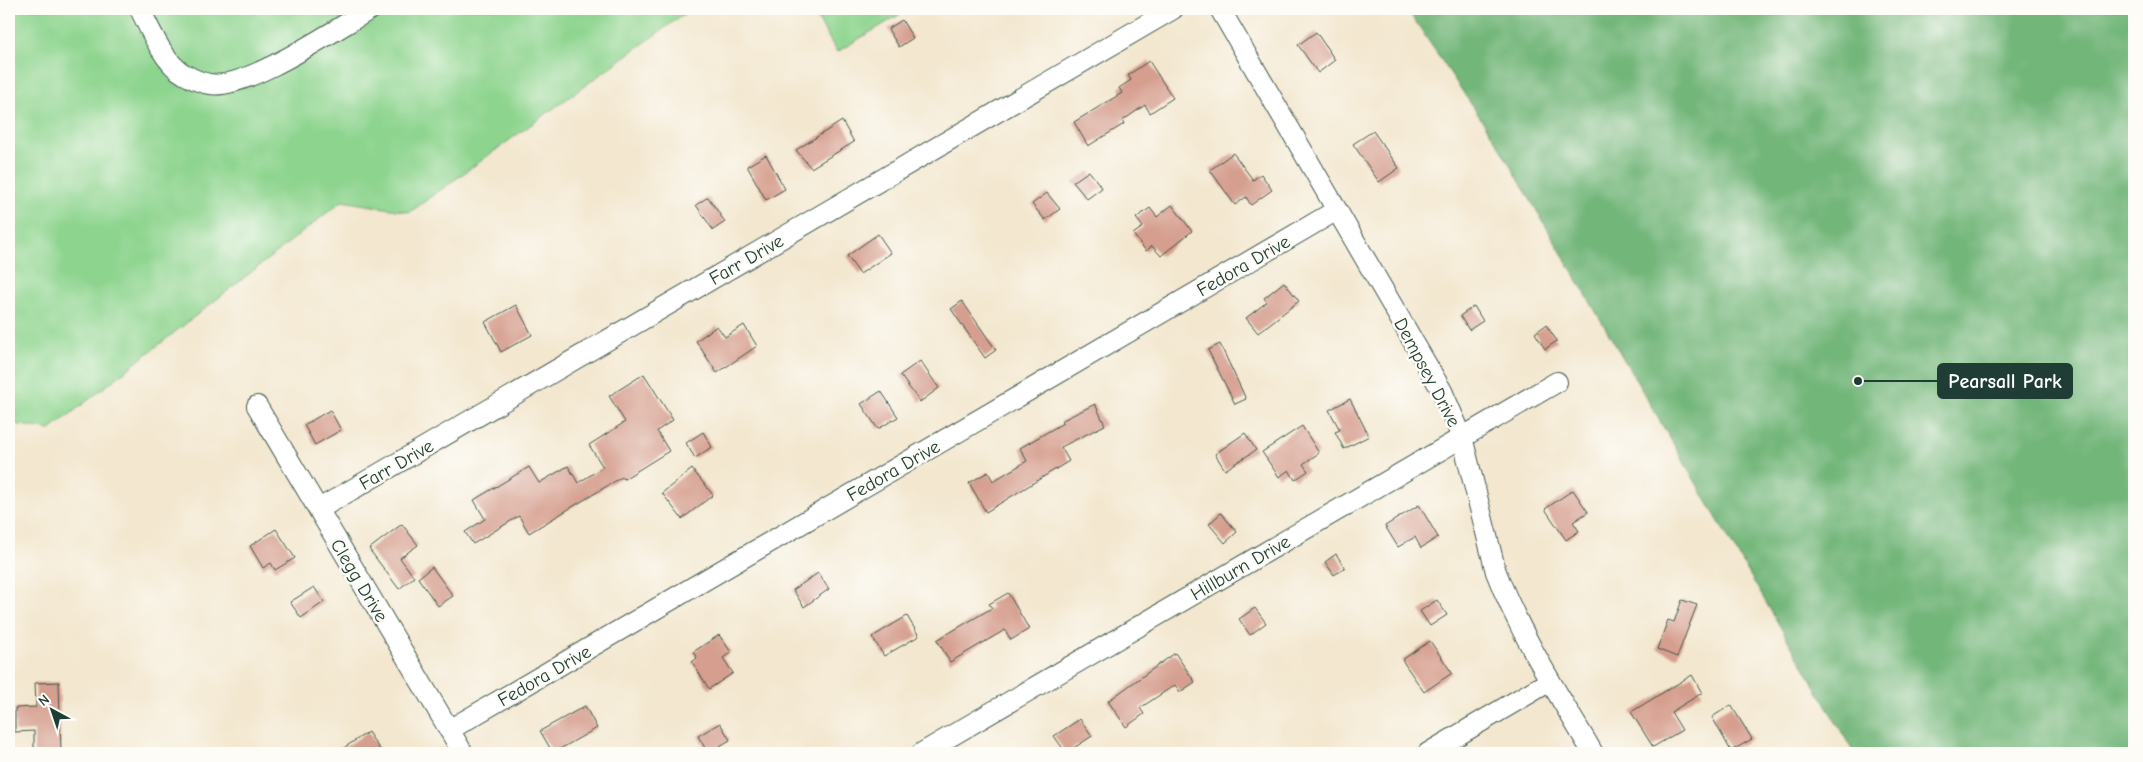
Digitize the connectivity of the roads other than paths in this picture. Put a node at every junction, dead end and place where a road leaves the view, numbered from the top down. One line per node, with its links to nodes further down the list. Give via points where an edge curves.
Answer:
1 (140, 9): 2 (street, via 159,48 183,74 210,84 234,82 258,74)
2 (371, 9)
3 (1173, 9): 9 (street, Farr Drive)
4 (1220, 9): 5 (street, Dempsey Drive)
5 (1338, 210): 8 (street, Dempsey Drive, via 1442,391); 11 (street, Fedora Drive)
6 (1557, 382): 8 (street, Hillburn Drive)
7 (257, 406): 9 (street, Clegg Drive)
8 (1462, 437): 10 (street, Dempsey Drive, via 1496,572); 13 (street, Hillburn Drive)
9 (319, 509): 11 (street, Clegg Drive)
10 (1550, 681): 14 (street); 15 (street, Dempsey Drive)
11 (449, 730): 12 (street, Clegg Drive)
12 (463, 753)
13 (922, 753)
14 (1428, 753)
15 (1592, 753)

